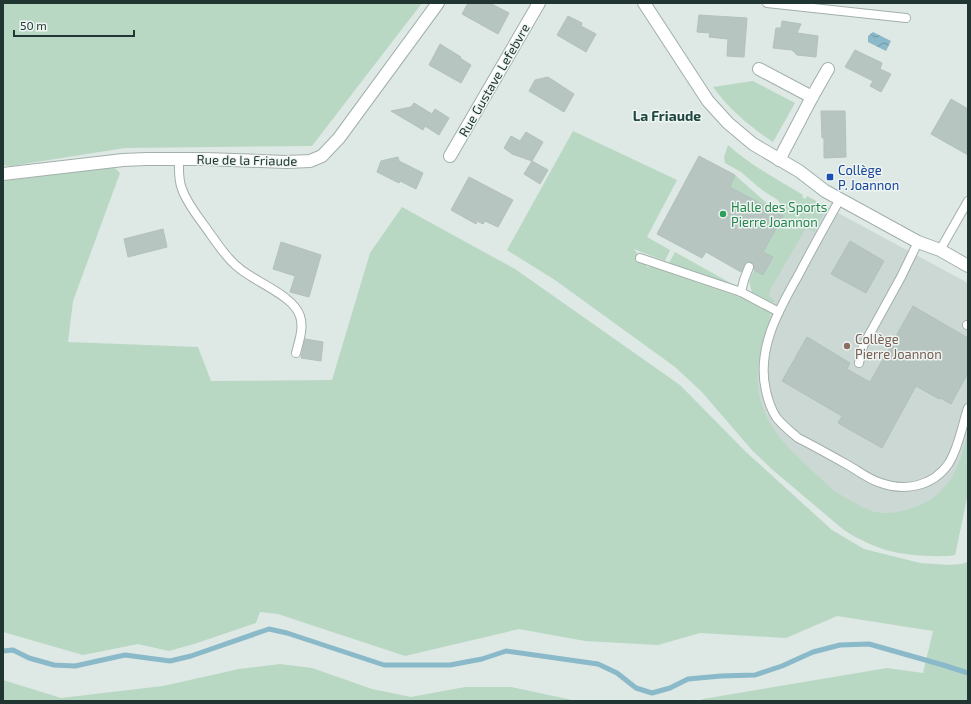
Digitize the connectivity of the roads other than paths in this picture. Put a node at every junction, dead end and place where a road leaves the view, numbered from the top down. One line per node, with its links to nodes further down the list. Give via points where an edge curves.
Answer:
1 (438, 3): 10 (street, Rue de la Friaude, via 339,138 322,156 310,161 286,162)
2 (539, 3): 9 (street, Rue Gustave Lefebvre)
3 (644, 3): 11 (street, via 708,101 728,123 753,144)
4 (767, 3): 5 (lane)
5 (906, 18)
6 (759, 69): 8 (street)
7 (828, 69): 8 (street)
8 (812, 97): 11 (street)
9 (450, 156)
10 (179, 159): 12 (street, Rue de la Friaude, via 124,160); 22 (lane, via 180,181 189,204 228,257 239,268 294,305 302,327)
11 (779, 160): 13 (street)
12 (3, 174)
13 (840, 198): 15 (street); 21 (lane)
14 (968, 201): 16 (lane)
15 (918, 242): 16 (street); 23 (lane, via 863,346)
16 (940, 250): 18 (street)
17 (640, 258): 20 (lane)
18 (968, 266)
19 (750, 267): 20 (lane)
20 (741, 292): 21 (lane)
21 (779, 312): 24 (lane, via 764,353 763,369 764,385 775,416 798,438 877,481 894,487 908,487 922,484 942,472 955,451)
22 (296, 352)
23 (859, 363)
24 (968, 408)

